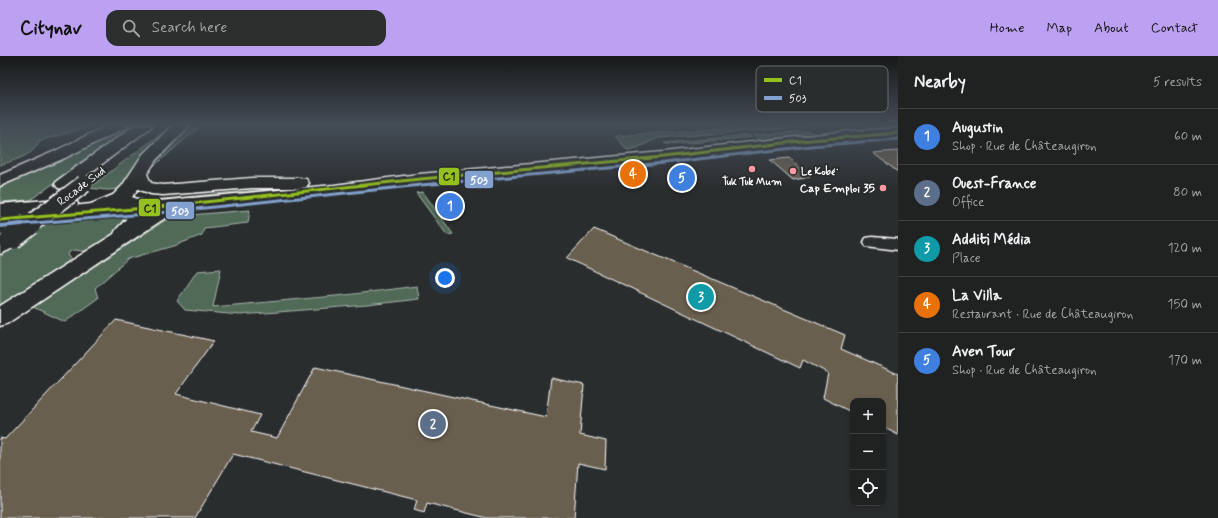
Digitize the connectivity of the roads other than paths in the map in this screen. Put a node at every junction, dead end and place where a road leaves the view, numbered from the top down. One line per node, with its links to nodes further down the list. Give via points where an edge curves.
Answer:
1 (74, 147): 8 (main road)
2 (75, 147): 10 (main road)
3 (115, 147): 16 (main road, Rocade Sud)
4 (133, 147): 16 (main road, Rocade Sud, bridge, via 84,184)
5 (159, 147): 7 (main road)
6 (756, 147): 9 (main road)
7 (138, 174): 11 (main road, via 145,187 163,190 252,183); 12 (main road)
8 (0, 177)
9 (419, 179): 11 (main road, via 357,179); 13 (main road)
10 (0, 181)
11 (300, 183): 12 (main road)
12 (119, 199): 14 (main road); 15 (main road, via 131,202); 16 (main road, via 94,209)
13 (194, 203): 15 (main road); 19 (main road, via 169,209)
14 (89, 208): 15 (main road); 16 (main road)
15 (138, 208): 19 (main road, via 140,213 130,227)
16 (2, 226)
17 (872, 242): 18 (street)
18 (898, 244)
19 (95, 254): 20 (main road)
20 (0, 317)

